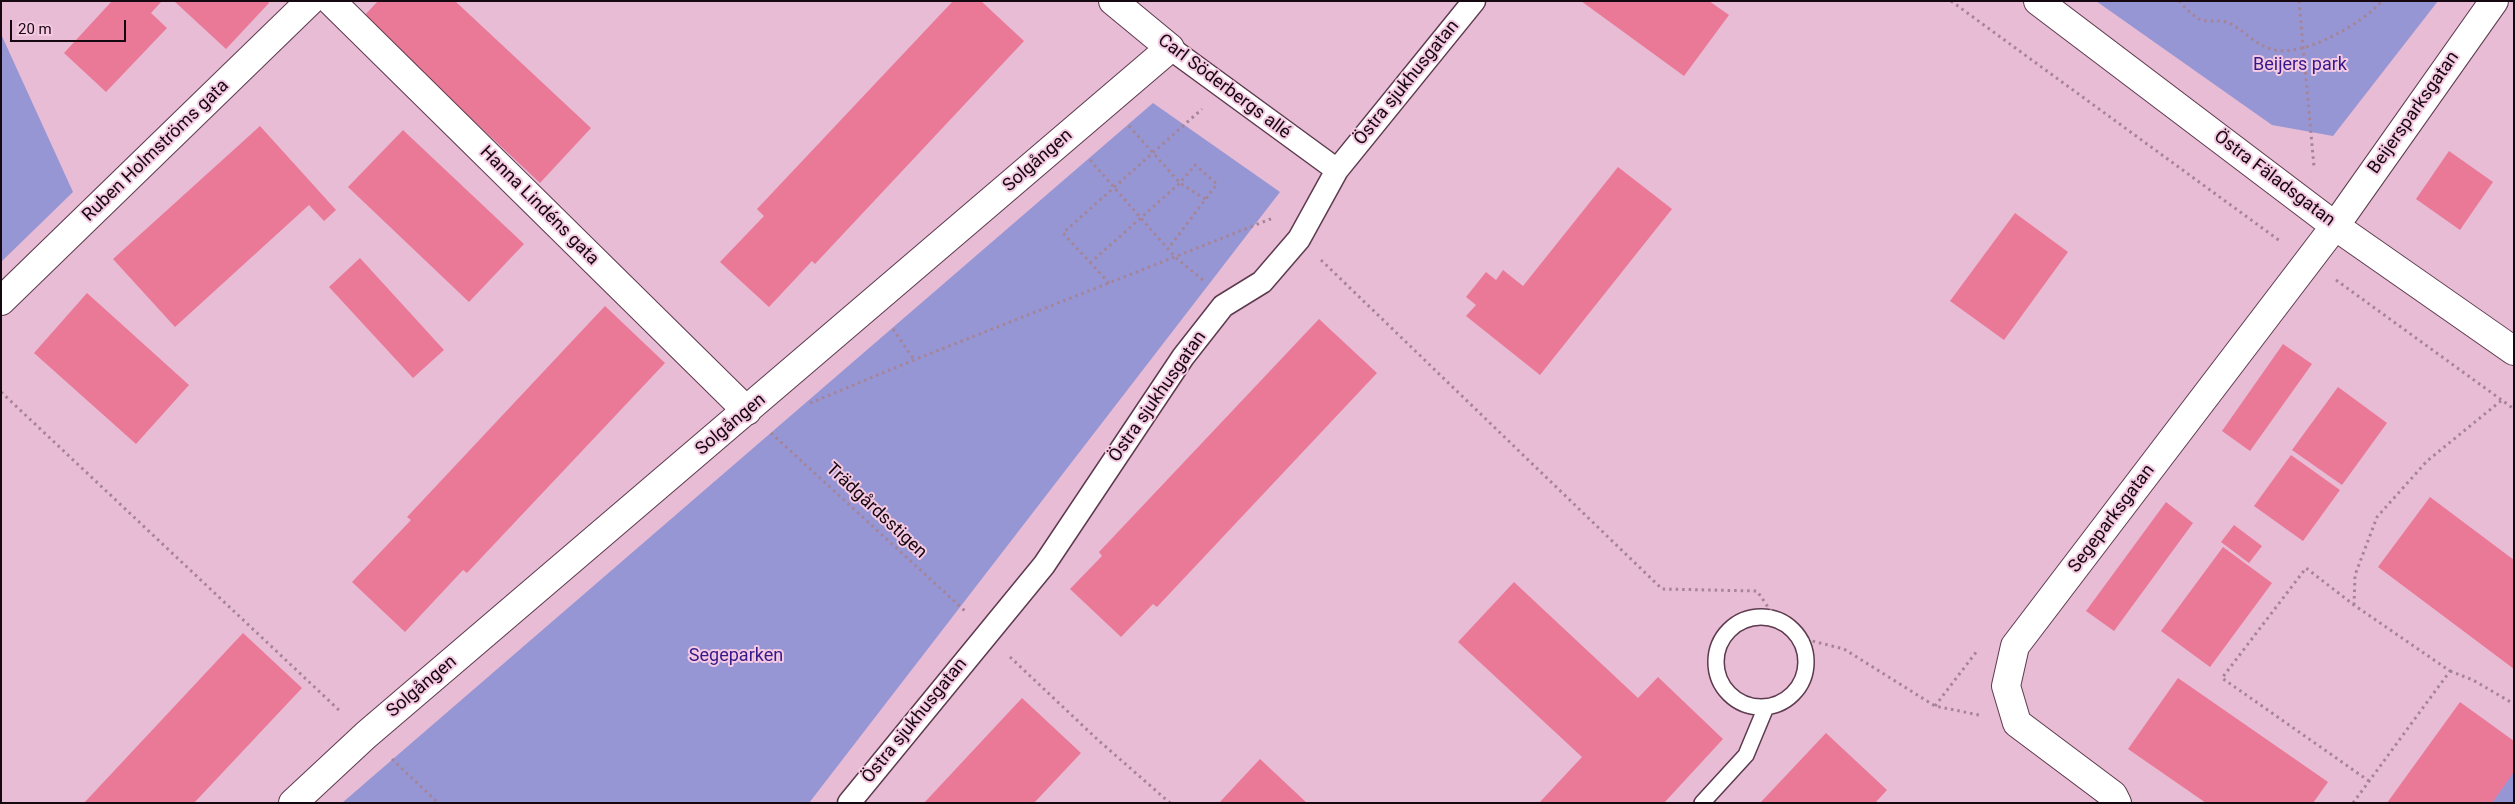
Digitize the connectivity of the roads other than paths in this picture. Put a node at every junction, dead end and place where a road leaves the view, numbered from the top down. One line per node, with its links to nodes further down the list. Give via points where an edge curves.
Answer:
1 (310, 1): 10 (street, Ruben Holmströms gata)
2 (331, 1): 12 (street, Hanna Lindéns gata)
3 (1113, 1): 7 (street, Carl Söderbergs allé)
4 (1474, 1): 8 (street, Östra sjukhusgatan)
5 (2038, 1): 9 (street, Östra Fäladsgatan)
6 (2494, 1): 9 (street, Beijersparksgatan)
7 (1170, 48): 8 (street, Carl Söderbergs allé); 12 (street, Solgången)
8 (1337, 170): 15 (street, Östra sjukhusgatan, via 1299,238 1262,282 1223,306 1183,357 1044,565)
9 (2334, 226): 11 (street, Östra Fäladsgatan); 17 (street, Segeparksgatan, via 2015,646 2006,686 2017,723 2113,795)
10 (1, 301)
11 (2514, 351)
12 (747, 411): 14 (street, Solgången, via 366,735)
13 (1766, 707): 13 (lane, via 1793,694 1806,667 1800,638 1790,627 1762,616 1747,618 1734,625 1724,636 1716,656 1718,678 1726,691 1744,704); 16 (lane, via 1746,755)
14 (293, 803)
15 (849, 803)
16 (1702, 803)
17 (2117, 803)

